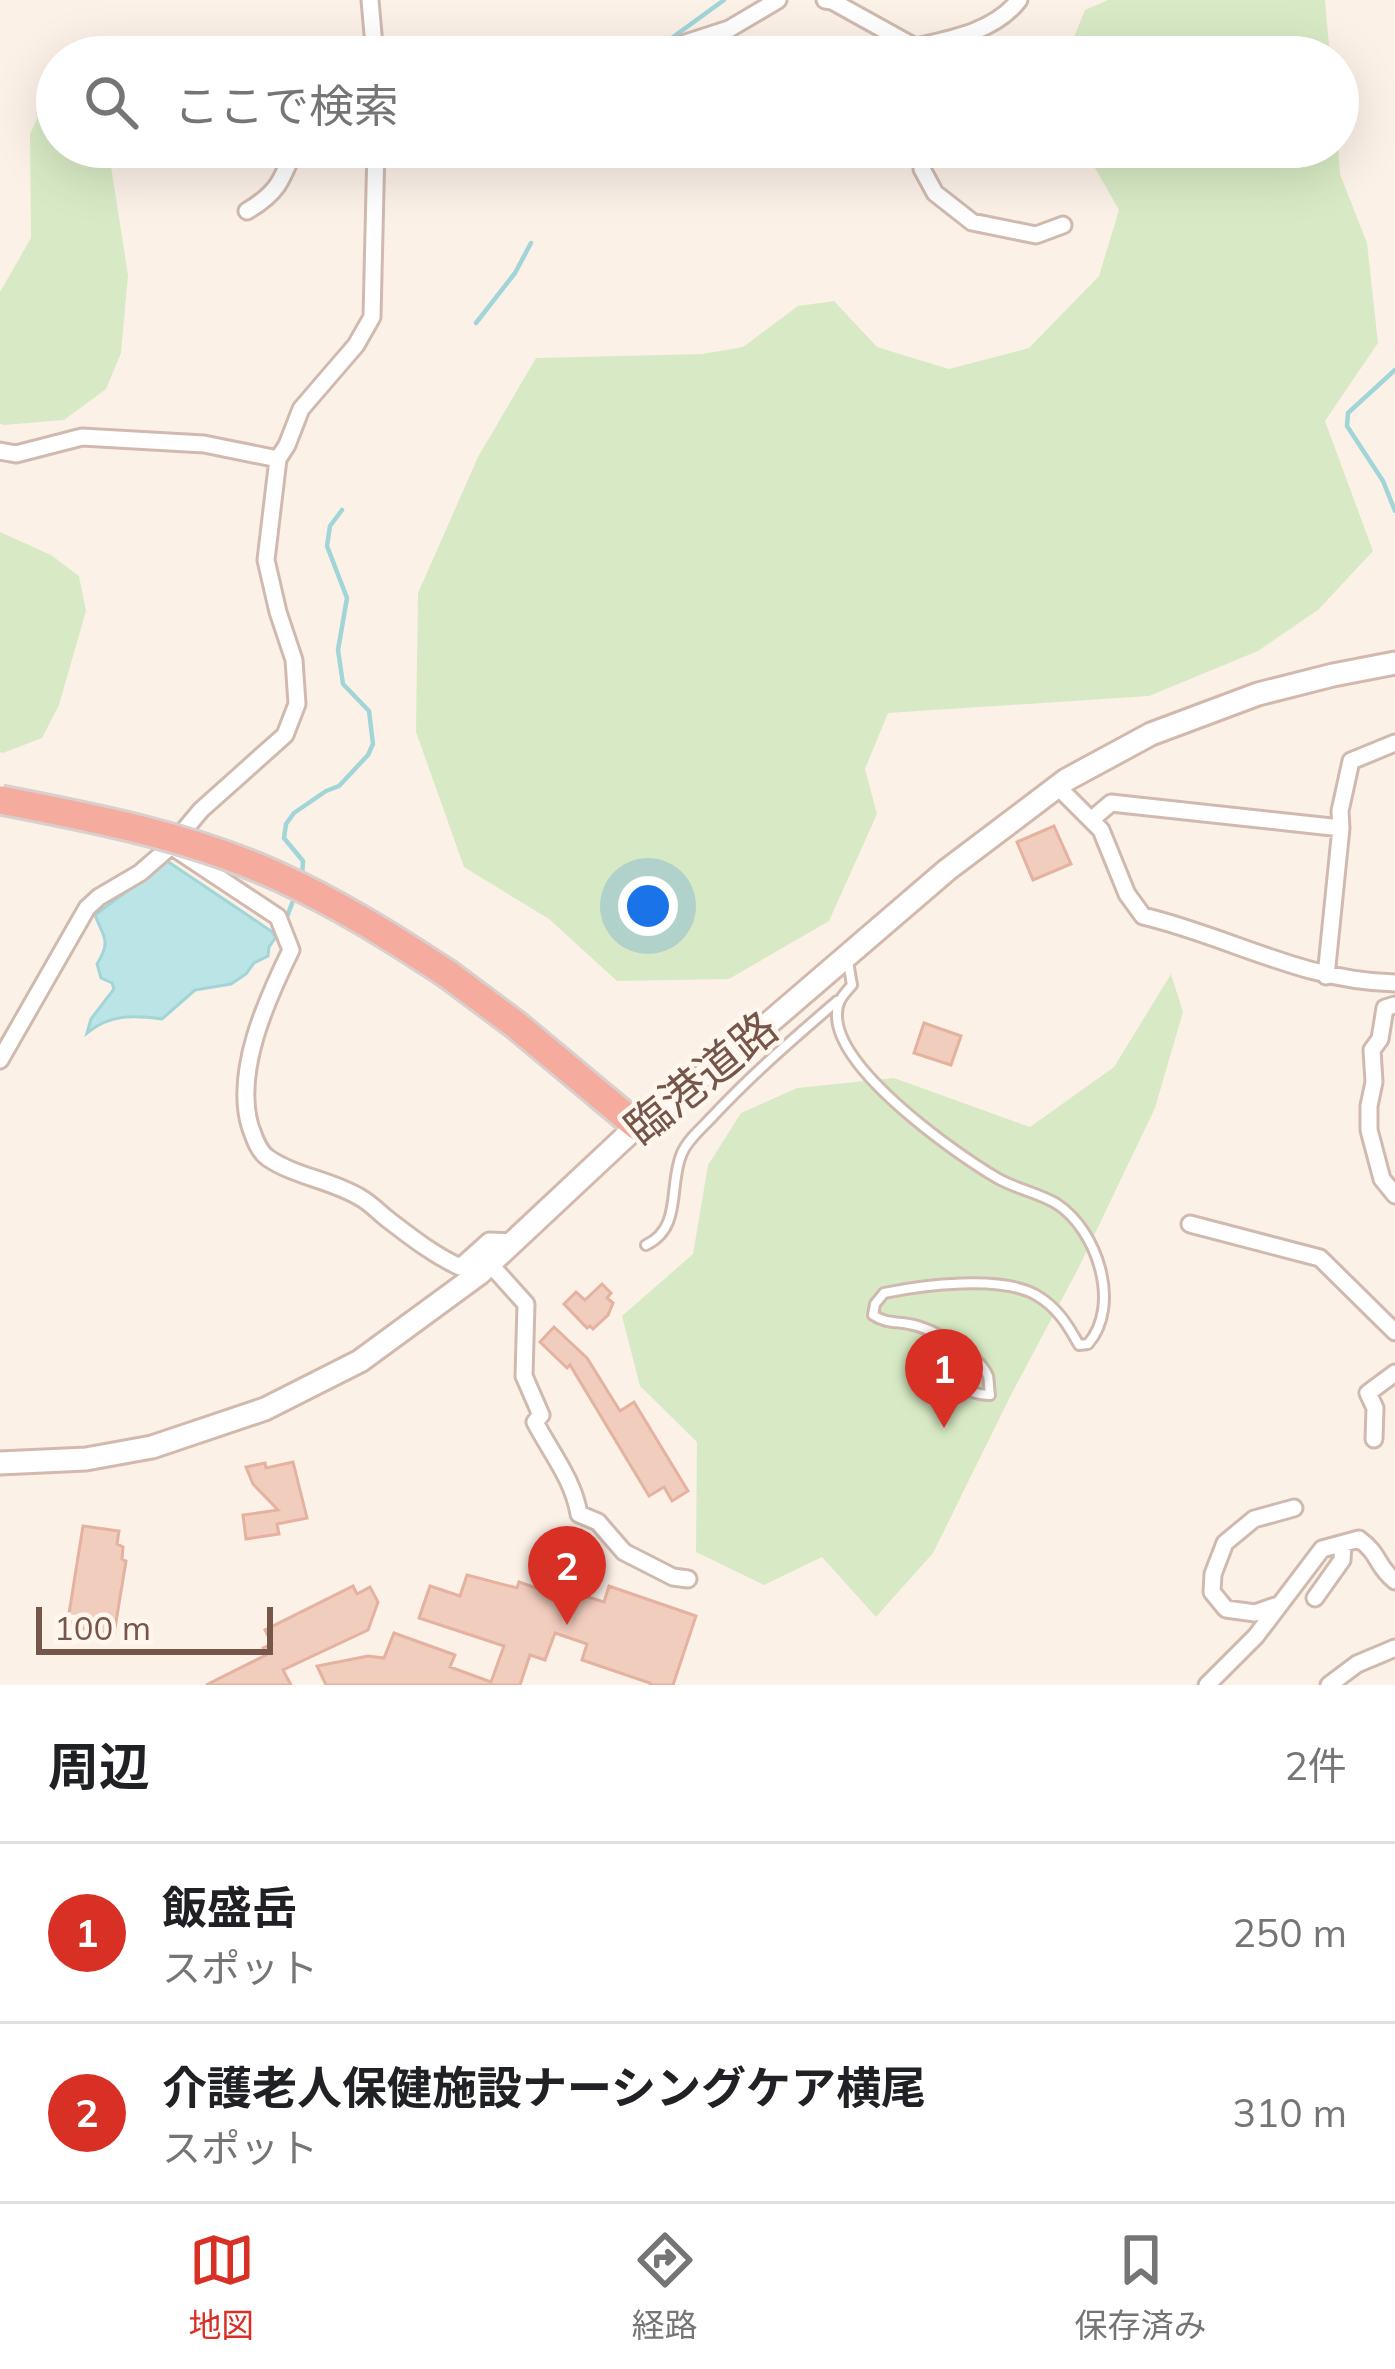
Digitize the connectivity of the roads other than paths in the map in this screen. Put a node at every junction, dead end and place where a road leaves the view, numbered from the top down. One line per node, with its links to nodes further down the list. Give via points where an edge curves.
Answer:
1 (370, 0): 5 (street)
2 (778, 0): 6 (street)
3 (825, 0): 7 (street)
4 (1019, 0): 8 (street)
5 (373, 36)
6 (707, 36)
7 (890, 36)
8 (966, 36)
9 (287, 168): 12 (street, via 269,198)
10 (376, 168): 15 (street, via 372,317 301,410)
11 (922, 168): 13 (street, via 935,193 972,222 1036,235)
12 (247, 211)
13 (1063, 225)
14 (0, 451): 15 (street, via 82,437 204,444)
15 (278, 459): 22 (street, via 266,560 294,660 297,704 285,735)
16 (1395, 663): 18 (street, 臨港道路, via 1258,694 1151,734)
17 (1395, 743): 21 (street, via 1351,761)
18 (1058, 787): 20 (street); 23 (street, 臨港道路, via 946,870)
19 (1, 800): 29 (highway, bridge, via 138,829 272,874 449,975)
20 (1091, 820): 21 (street, via 1111,803); 24 (street, via 1143,916)
21 (1341, 828): 24 (street)
22 (171, 846): 28 (street, via 87,908); 32 (street, via 278,917 292,950 259,1023 245,1091 263,1155 364,1200 460,1267 489,1241)
23 (847, 958): 26 (lane, via 852,985); 29 (street, 臨港道路)
24 (1326, 976): 25 (street)
25 (1395, 983)
26 (838, 1000): 33 (lane, via 759,1067 683,1148 665,1229); 37 (lane, via 843,1038 906,1113 997,1178 1057,1204 1085,1232 1096,1258 1104,1311 1088,1344 1079,1345 1063,1316 1035,1294 1011,1287 884,1292 873,1315 974,1356 990,1395)
27 (1395, 1005): 30 (street, via 1384,1008 1372,1050 1369,1130 1382,1179)
28 (0, 1060)
29 (637, 1126): 32 (street, 臨港道路)
30 (1395, 1195)
31 (1190, 1225): 35 (street, via 1321,1258)
32 (516, 1242): 34 (street, 臨港道路)
33 (646, 1245)
34 (490, 1264): 39 (street, 臨港道路, via 360,1360 265,1409 152,1447); 42 (street, via 526,1304 524,1376 541,1414 535,1422 579,1514 598,1522 624,1552)
35 (1395, 1332)
36 (1395, 1372): 38 (street, via 1368,1393)
37 (940, 1379)
38 (1374, 1439)
39 (0, 1463)
40 (1294, 1508): 45 (street, via 1254,1519 1225,1543 1213,1574 1212,1592 1226,1609 1255,1613)
41 (1342, 1544): 43 (street, via 1359,1539); 44 (street, via 1342,1560); 45 (street, via 1322,1549)
42 (688, 1579)
43 (1395, 1581)
44 (1315, 1598)
45 (1278, 1605): 47 (street)
46 (1395, 1648): 48 (street)
47 (1207, 1685)
48 (1330, 1685)

